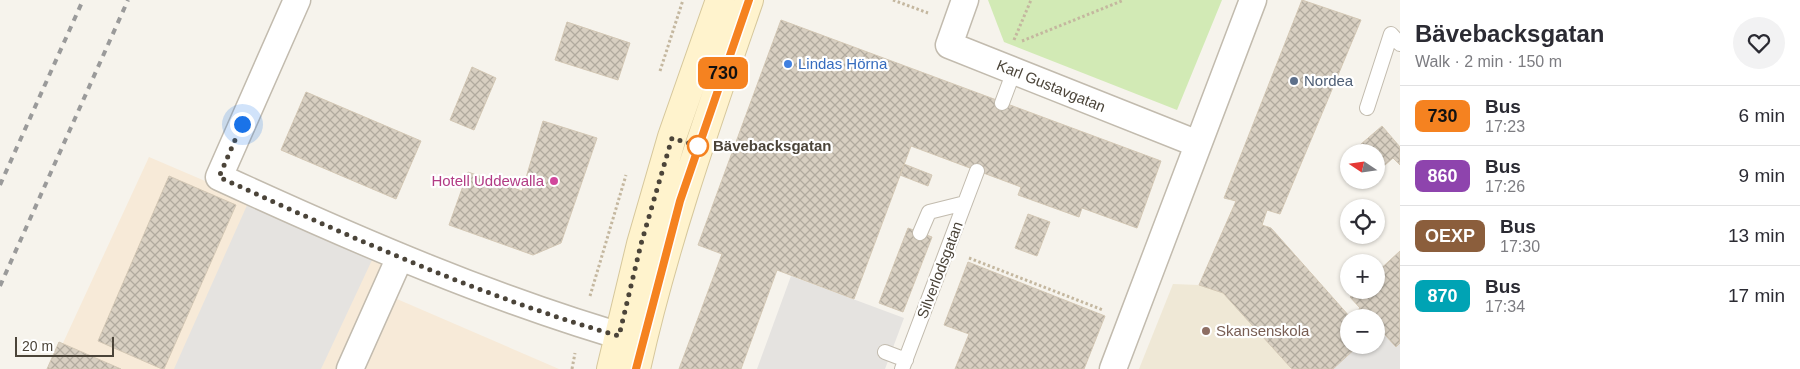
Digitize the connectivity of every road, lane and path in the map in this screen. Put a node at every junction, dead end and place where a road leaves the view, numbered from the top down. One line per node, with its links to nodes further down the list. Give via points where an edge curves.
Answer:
1 (297, 0): 19 (street, via 219,177)
2 (720, 0): 21 (main road, via 672,138 641,244)
3 (749, 0): 21 (main road)
4 (893, 0): 9 (path)
5 (966, 0): 11 (street, Karl Gustavgatan, via 949,45)
6 (1031, 0): 7 (path, via 1012,45)
7 (1124, 0)
8 (1253, 0): 14 (street)
9 (919, 9)
10 (1400, 44): 13 (lane, via 1391,34)
11 (1014, 71): 12 (lane); 14 (street, Karl Gustavgatan)
12 (1002, 102)
13 (1367, 108)
14 (1198, 144): 27 (street)
15 (977, 171): 16 (lane, Silverlodsgatan)
16 (965, 202): 17 (lane, via 928,212); 23 (lane, Silverlodsgatan)
17 (920, 233)
18 (960, 254): 20 (path)
19 (400, 257): 21 (street, via 581,325); 24 (street)
20 (1110, 313)
21 (630, 339): 25 (main road); 26 (main road)
22 (885, 352): 23 (lane)
23 (904, 364)
24 (350, 369)
25 (611, 369)
26 (636, 369)
27 (1113, 369)

